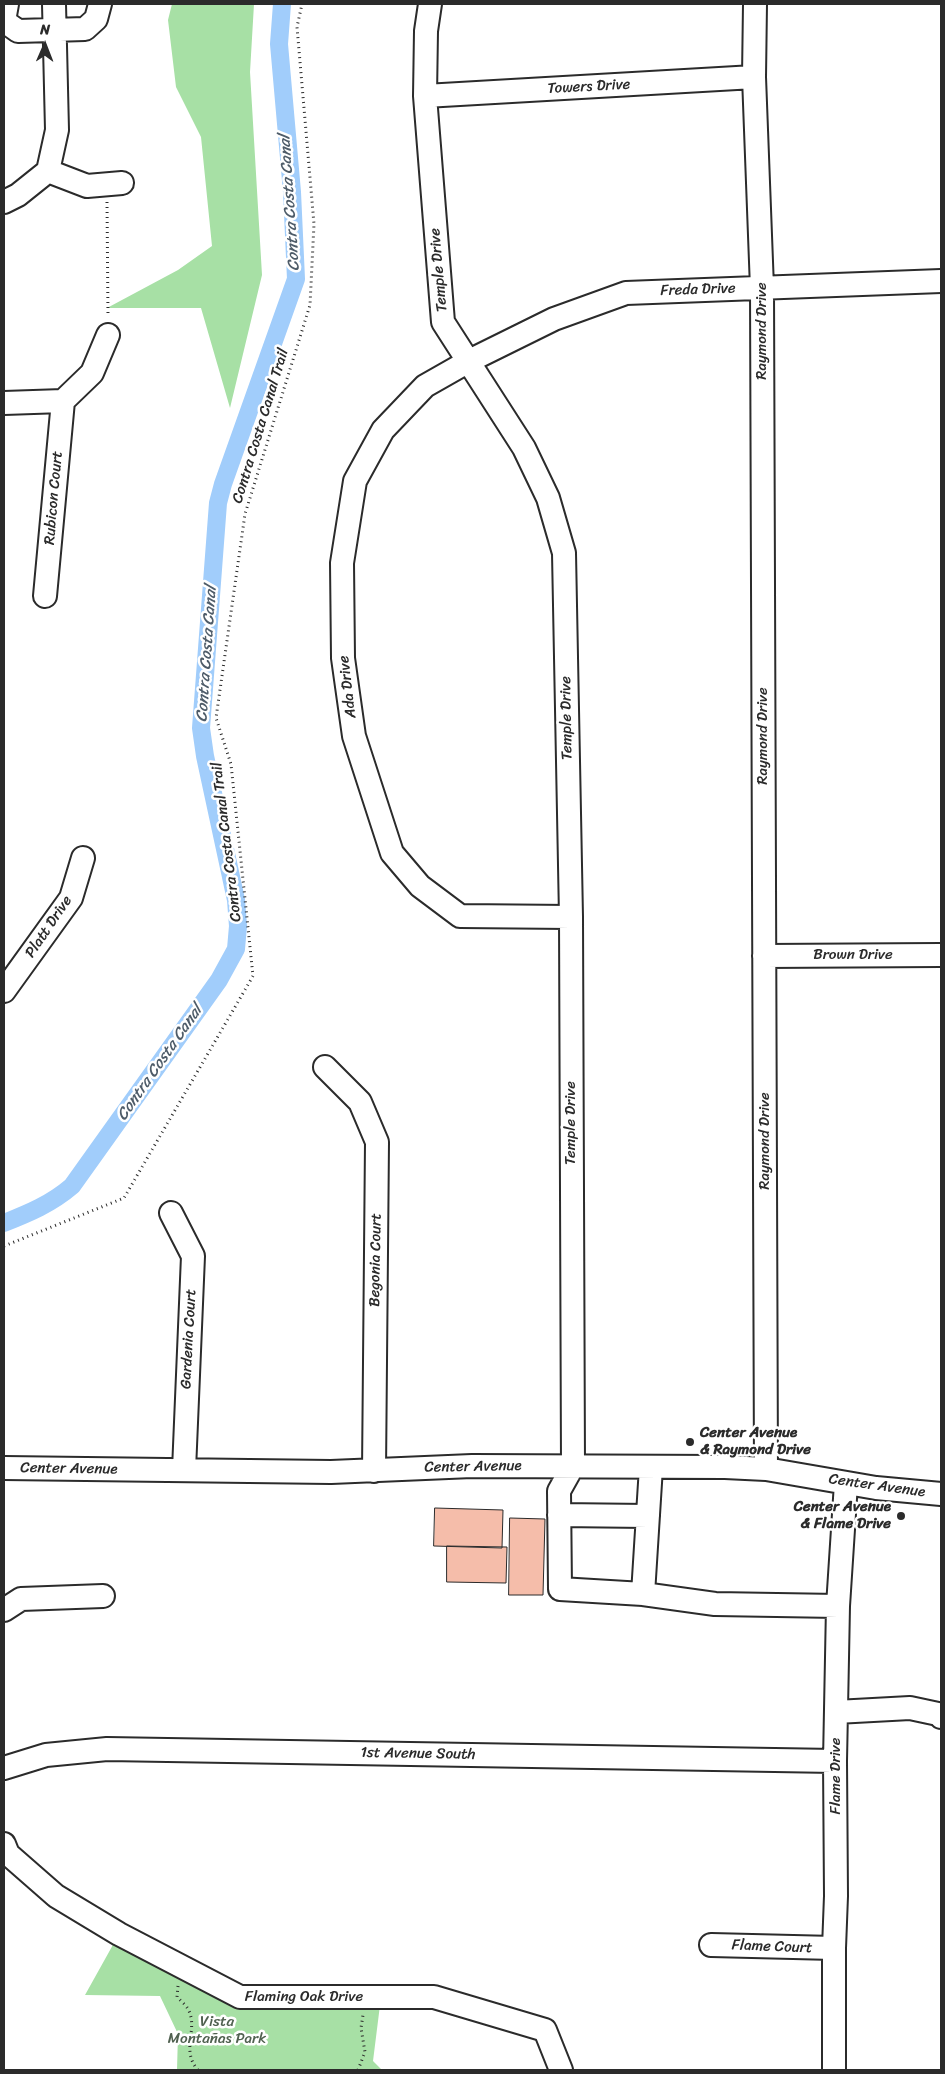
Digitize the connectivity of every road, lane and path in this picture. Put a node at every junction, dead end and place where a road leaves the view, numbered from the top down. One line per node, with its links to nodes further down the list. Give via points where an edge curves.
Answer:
1 (6, 4): 7 (street, via 4,21 18,31)
2 (54, 4): 7 (street)
3 (100, 4): 7 (street, via 96,19 84,29)
4 (302, 4): 27 (path, Contra Costa Canal Trail, via 297,27 314,224 310,305 245,514 216,718 231,764 253,976 124,1198)
5 (430, 4): 9 (street, Temple Drive, via 426,31)
6 (755, 4): 8 (street, Raymond Drive)
7 (55, 29): 10 (street, via 57,130)
8 (754, 77): 9 (street, Towers Drive); 14 (street, Raymond Drive)
9 (425, 96): 16 (street, Temple Drive, via 443,322)
10 (48, 171): 11 (street, via 87,186); 12 (street)
11 (115, 183): 15 (path)
12 (4, 202)
13 (941, 281): 14 (street, Freda Drive)
14 (762, 288): 16 (street, Freda Drive, via 626,293 554,319); 23 (street, Raymond Drive)
15 (108, 336): 17 (street, via 92,373)
16 (469, 361): 21 (street, Temple Drive, via 524,448 548,498 564,553); 21 (street, Ada Drive, via 425,386 383,430 356,481 342,563 343,658 354,736 392,853 420,886 460,916)
17 (63, 401): 18 (street); 19 (street, Rubicon Court)
18 (4, 403)
19 (45, 596)
20 (83, 858): 24 (street, Platt Drive, via 71,898)
21 (571, 916): 28 (street, Temple Drive)
22 (941, 955): 23 (street, Brown Drive)
23 (764, 956): 31 (street, Raymond Drive)
24 (4, 992)
25 (325, 1067): 33 (street, Begonia Court, via 360,1102 377,1142)
26 (172, 1213): 32 (street, Gardenia Court, via 193,1256)
27 (4, 1246)
28 (573, 1466): 29 (street, Center Avenue); 33 (street, Center Avenue, via 472,1466); 36 (street, via 559,1491)
29 (651, 1467): 31 (street, Center Avenue); 37 (street)
30 (4, 1468): 32 (street, Center Avenue)
31 (766, 1469): 34 (street, Center Avenue)
32 (184, 1470): 33 (street, Center Avenue)
33 (374, 1471)
34 (846, 1483): 35 (street, Center Avenue); 40 (street, Flame Drive)
35 (941, 1494)
36 (559, 1515): 37 (street); 38 (street, via 560,1590)
37 (648, 1516): 38 (street)
38 (643, 1594): 40 (street, via 715,1604)
39 (102, 1596): 41 (street, via 21,1599)
40 (838, 1606): 42 (street, Flame Drive)
41 (4, 1610)
42 (836, 1712): 43 (street, via 910,1708); 44 (street, Flame Drive)
43 (941, 1717)
44 (835, 1761): 45 (street, 1st Avenue South, via 107,1748 46,1755); 48 (street, Flame Drive)
45 (4, 1768)
46 (4, 1844): 49 (street, Flaming Oak Drive, via 8,1854 56,1896 118,1934)
47 (711, 1945): 48 (street, Flame Court)
48 (834, 1948): 54 (street, Flame Drive)
49 (185, 1969): 50 (street, Flaming Oak Drive, via 240,1997); 51 (path, via 177,1997 189,2010 189,2052 191,2063)
50 (367, 1997): 52 (path, via 361,2028 365,2052); 53 (street, Flaming Oak Drive, via 434,1997 545,2030)
51 (198, 2070)
52 (358, 2070)
53 (562, 2070)
54 (834, 2070)

